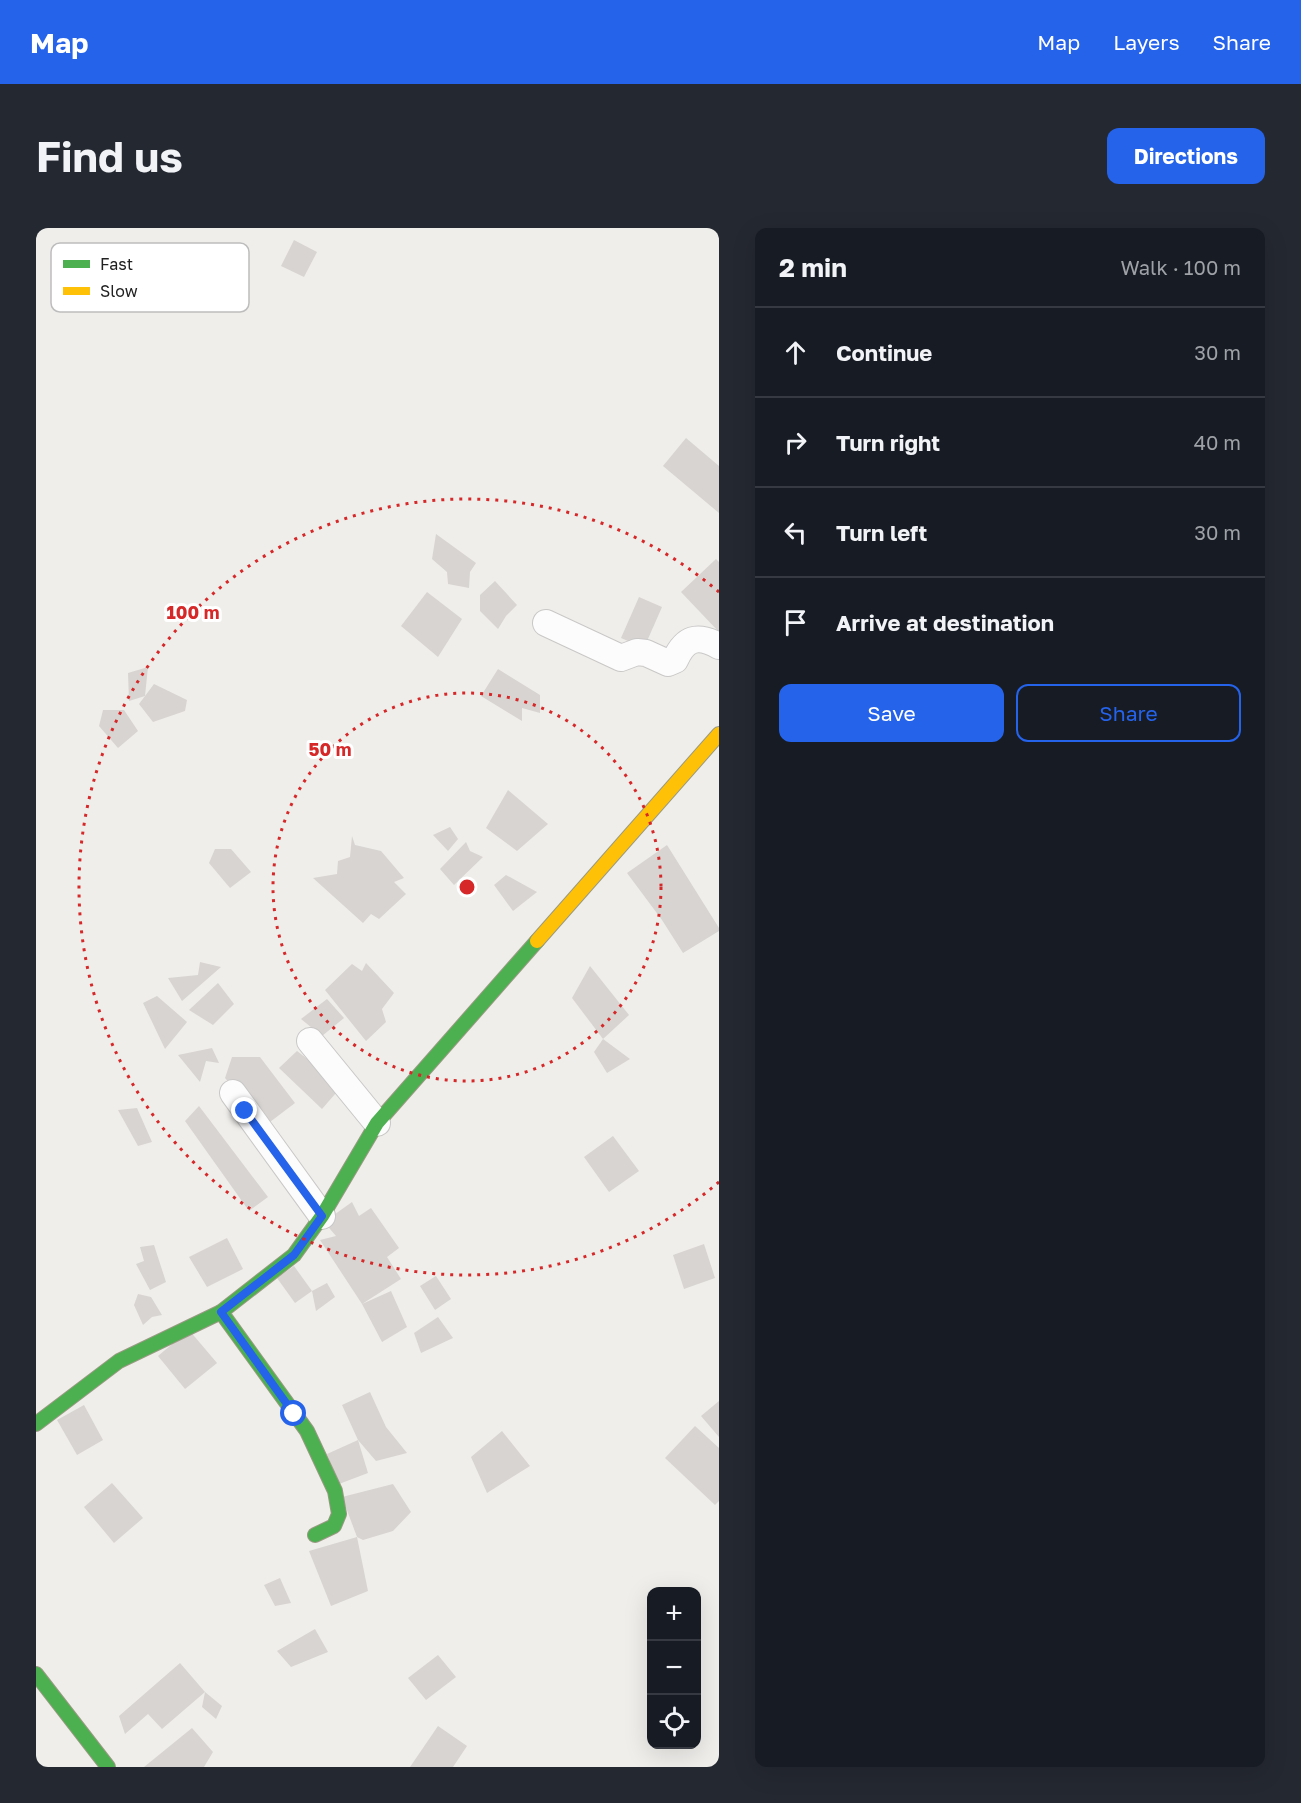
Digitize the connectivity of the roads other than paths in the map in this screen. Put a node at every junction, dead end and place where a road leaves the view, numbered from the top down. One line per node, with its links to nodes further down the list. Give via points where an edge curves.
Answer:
1 (546, 623): 2 (street, via 621,658 637,652 668,663 688,642 699,640)
2 (719, 646)
3 (719, 734): 6 (street)
4 (310, 1041): 6 (street)
5 (233, 1093): 7 (street)
6 (376, 1123): 7 (street)
7 (322, 1216): 8 (street, via 294,1255)
8 (221, 1312): 9 (street, via 119,1360); 10 (street, via 307,1431 335,1491 339,1514 334,1526)
9 (36, 1424)
10 (315, 1535)
11 (36, 1674): 12 (street)
12 (108, 1767)

